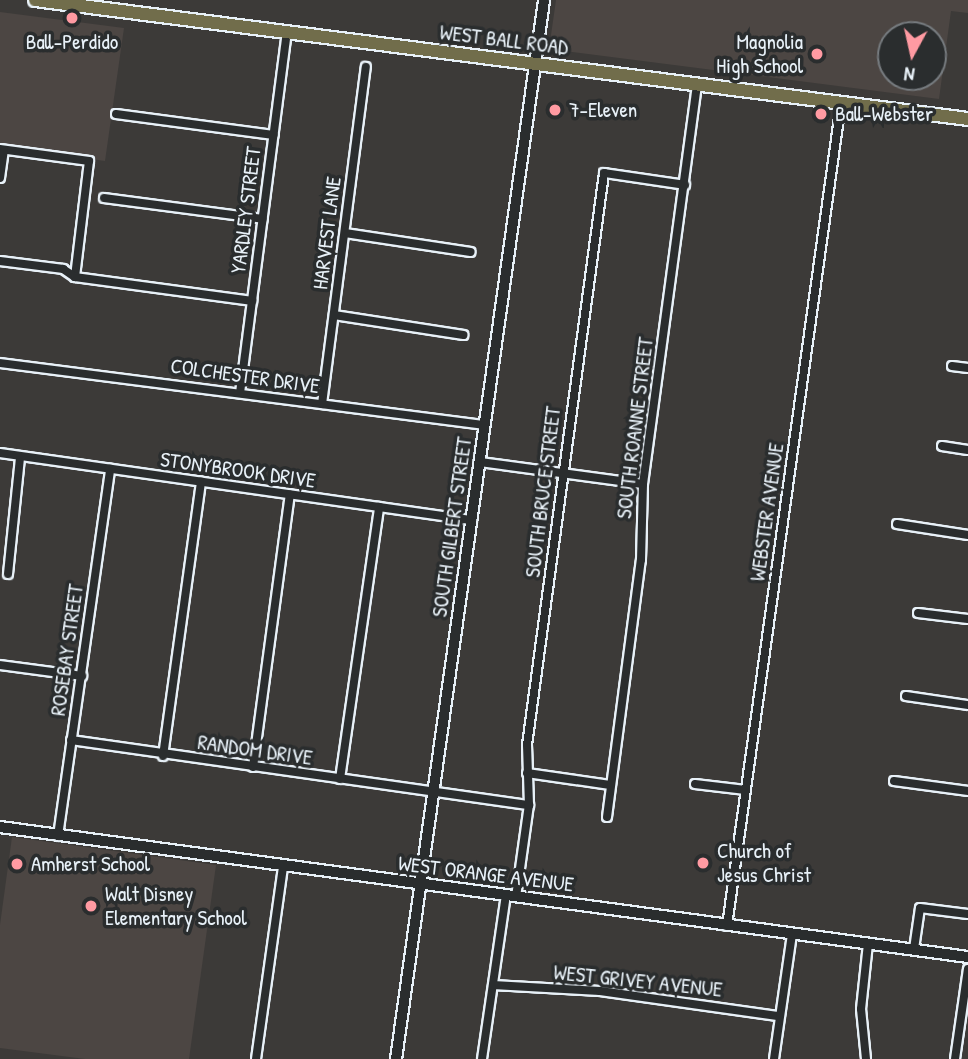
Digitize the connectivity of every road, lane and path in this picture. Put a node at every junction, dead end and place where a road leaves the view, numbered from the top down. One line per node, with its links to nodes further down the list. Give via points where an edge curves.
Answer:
1 (34, 0): 3 (main road, WEST BALL ROAD)
2 (544, 0): 5 (street, SOUTH GILBERT STREET)
3 (82, 3): 4 (main road, WEST BALL ROAD)
4 (287, 32): 5 (main road, WEST BALL ROAD); 11 (street, YARDLEY STREET)
5 (535, 64): 7 (main road, WEST BALL ROAD); 29 (street, SOUTH GILBERT STREET)
6 (366, 67): 17 (street, HARVEST LANE)
7 (697, 85): 8 (main road, WEST BALL ROAD); 14 (street, SOUTH ROANNE STREET)
8 (841, 103): 10 (main road, WEST BALL ROAD); 59 (street, WEBSTER AVENUE)
9 (116, 114): 11 (street)
10 (968, 119)
11 (274, 135): 16 (street, YARDLEY STREET)
12 (2, 149): 13 (street); 20 (street, via 89,161)
13 (0, 178)
14 (685, 185): 36 (street, SOUTH BRUCE STREET, via 604,173); 38 (street, SOUTH ROANNE STREET)
15 (104, 198): 16 (street)
16 (263, 219): 21 (street, YARDLEY STREET)
17 (345, 233): 18 (street); 22 (street, HARVEST LANE)
18 (471, 252)
19 (0, 261): 20 (street, via 63,269)
20 (75, 277): 21 (street)
21 (252, 301): 27 (street, YARDLEY STREET)
22 (334, 315): 23 (street); 28 (street, HARVEST LANE)
23 (463, 335)
24 (0, 362): 27 (street, COLCHESTER DRIVE)
25 (952, 366): 26 (street)
26 (968, 369)
27 (240, 393): 28 (street, COLCHESTER DRIVE)
28 (322, 404): 29 (street, COLCHESTER DRIVE)
29 (485, 425): 34 (street, SOUTH GILBERT STREET)
30 (942, 446): 31 (street)
31 (968, 450)
32 (0, 453): 33 (street, STONYBROOK DRIVE)
33 (20, 458): 35 (street, STONYBROOK DRIVE); 44 (street)
34 (480, 462): 36 (street); 41 (street, SOUTH GILBERT STREET)
35 (110, 469): 37 (street, STONYBROOK DRIVE); 48 (street, ROSEBAY STREET)
36 (560, 473): 38 (street); 54 (street, SOUTH BRUCE STREET)
37 (201, 482): 39 (street, STONYBROOK DRIVE); 52 (street)
38 (643, 484): 58 (street, SOUTH ROANNE STREET, via 641,560)
39 (290, 495): 40 (street, STONYBROOK DRIVE); 53 (street)
40 (379, 507): 41 (street, STONYBROOK DRIVE); 55 (street)
41 (472, 520): 61 (street, SOUTH GILBERT STREET)
42 (897, 524): 43 (street)
43 (968, 535)
44 (8, 574)
45 (918, 613): 46 (street)
46 (968, 619)
47 (0, 665): 48 (street)
48 (82, 676): 51 (street, ROSEBAY STREET)
49 (906, 696): 50 (street)
50 (968, 705)
51 (71, 740): 52 (street, RANDOM DRIVE); 65 (street, ROSEBAY STREET)
52 (163, 755): 53 (street, RANDOM DRIVE)
53 (253, 767): 55 (street, RANDOM DRIVE)
54 (527, 773): 58 (street); 62 (street, SOUTH BRUCE STREET)
55 (340, 779): 61 (street, RANDOM DRIVE)
56 (894, 781): 60 (street)
57 (695, 784): 59 (street)
58 (610, 785): 63 (street, SOUTH ROANNE STREET)
59 (746, 790): 70 (street, WEBSTER AVENUE)
60 (968, 791)
61 (434, 792): 62 (street, RANDOM DRIVE); 67 (street, SOUTH GILBERT STREET)
62 (529, 804): 68 (street, SOUTH BRUCE STREET)
63 (607, 817)
64 (0, 827): 65 (street, WEST ORANGE AVENUE)
65 (58, 836): 66 (street, WEST ORANGE AVENUE)
66 (282, 868): 67 (street, WEST ORANGE AVENUE); 80 (street)
67 (421, 885): 68 (street, WEST ORANGE AVENUE); 81 (street, SOUTH GILBERT STREET)
68 (511, 896): 70 (street, WEST ORANGE AVENUE); 76 (street, SOUTH BRUCE STREET)
69 (968, 914): 73 (street, via 920,908)
70 (727, 926): 71 (street, WEST ORANGE AVENUE)
71 (792, 934): 72 (street, WEST ORANGE AVENUE); 77 (street)
72 (868, 944): 73 (street, WEST ORANGE AVENUE); 84 (street, via 861,1009)
73 (914, 949): 74 (street, WEST ORANGE AVENUE)
74 (968, 957)
75 (968, 968): 78 (street)
76 (493, 985): 77 (street, WEST GRIVEY AVENUE, via 600,991); 82 (street, SOUTH BRUCE STREET)
77 (779, 1016): 83 (street)
78 (958, 1037): 79 (street); 85 (street)
79 (968, 1038)
80 (256, 1059)
81 (396, 1059)
82 (482, 1059)
83 (774, 1059)
84 (866, 1059)
85 (955, 1059)

